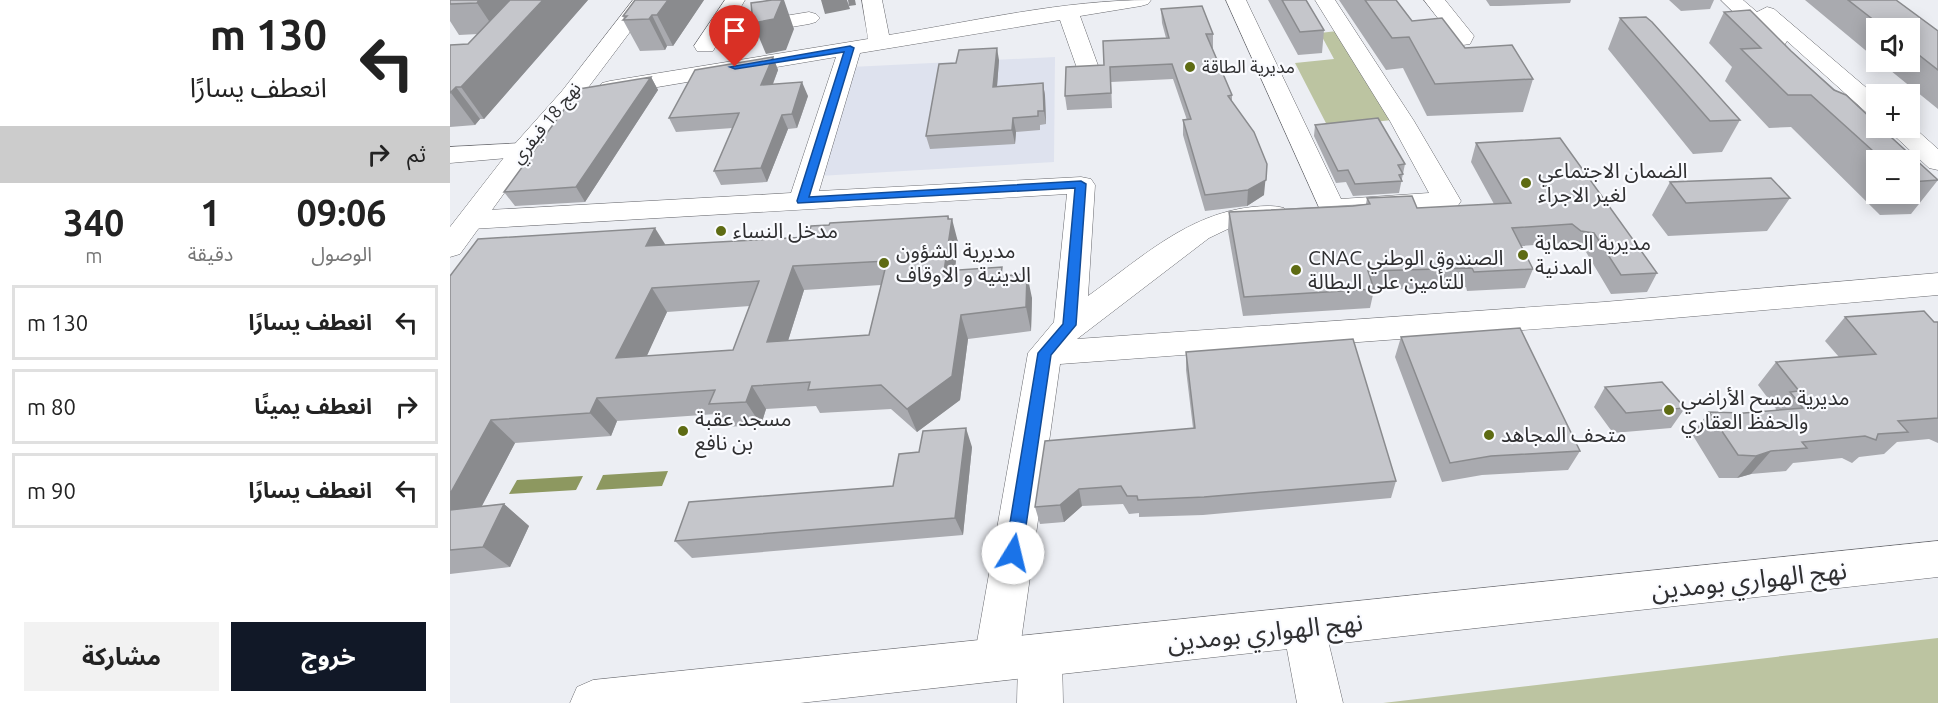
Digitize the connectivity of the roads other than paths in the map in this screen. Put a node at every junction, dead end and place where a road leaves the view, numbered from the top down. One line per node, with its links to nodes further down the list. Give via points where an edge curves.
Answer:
1 (644, 0): 19 (street, نهج 18 فيفري)
2 (735, 0): 13 (street)
3 (872, 0): 15 (street)
4 (1141, 0): 11 (street)
5 (1236, 0): 26 (street)
6 (1324, 0): 26 (street, via 1402,121 1447,201)
7 (1434, 0): 14 (street, via 1463,36)
8 (1731, 0): 24 (street)
9 (1752, 0): 20 (street)
10 (1026, 9): 11 (street); 15 (street)
11 (1068, 11): 17 (street)
12 (809, 18): 13 (street)
13 (712, 34): 18 (street)
14 (1442, 40)
15 (880, 43): 16 (street)
16 (850, 48): 18 (street); 25 (street)
17 (1089, 71)
18 (689, 74): 19 (street)
19 (570, 96): 22 (street, نهج 18 فيفري)
20 (1866, 99)
21 (1907, 138): 24 (street)
22 (522, 151): 23 (street); 27 (street, نهج 18 فيفري)
23 (450, 155)
24 (1936, 176)
25 (802, 201): 27 (street); 30 (street, via 1081,184)
26 (1332, 208): 30 (street, via 1212,224)
27 (471, 220): 28 (street, نهج 18 فيفري)
28 (450, 247)
29 (1938, 284): 31 (street, via 1571,316)
30 (1070, 325): 31 (street)
31 (1045, 353): 35 (street)
32 (1938, 559): 33 (street, نهج الهواري بومدين)
33 (1304, 628): 34 (street, نهج الهواري بومدين); 38 (street)
34 (1040, 656): 35 (street, نهج الهواري بومدين); 37 (street)
35 (996, 659): 36 (street, نهج الهواري بومدين)
36 (592, 703)
37 (1040, 703)
38 (1320, 703)

